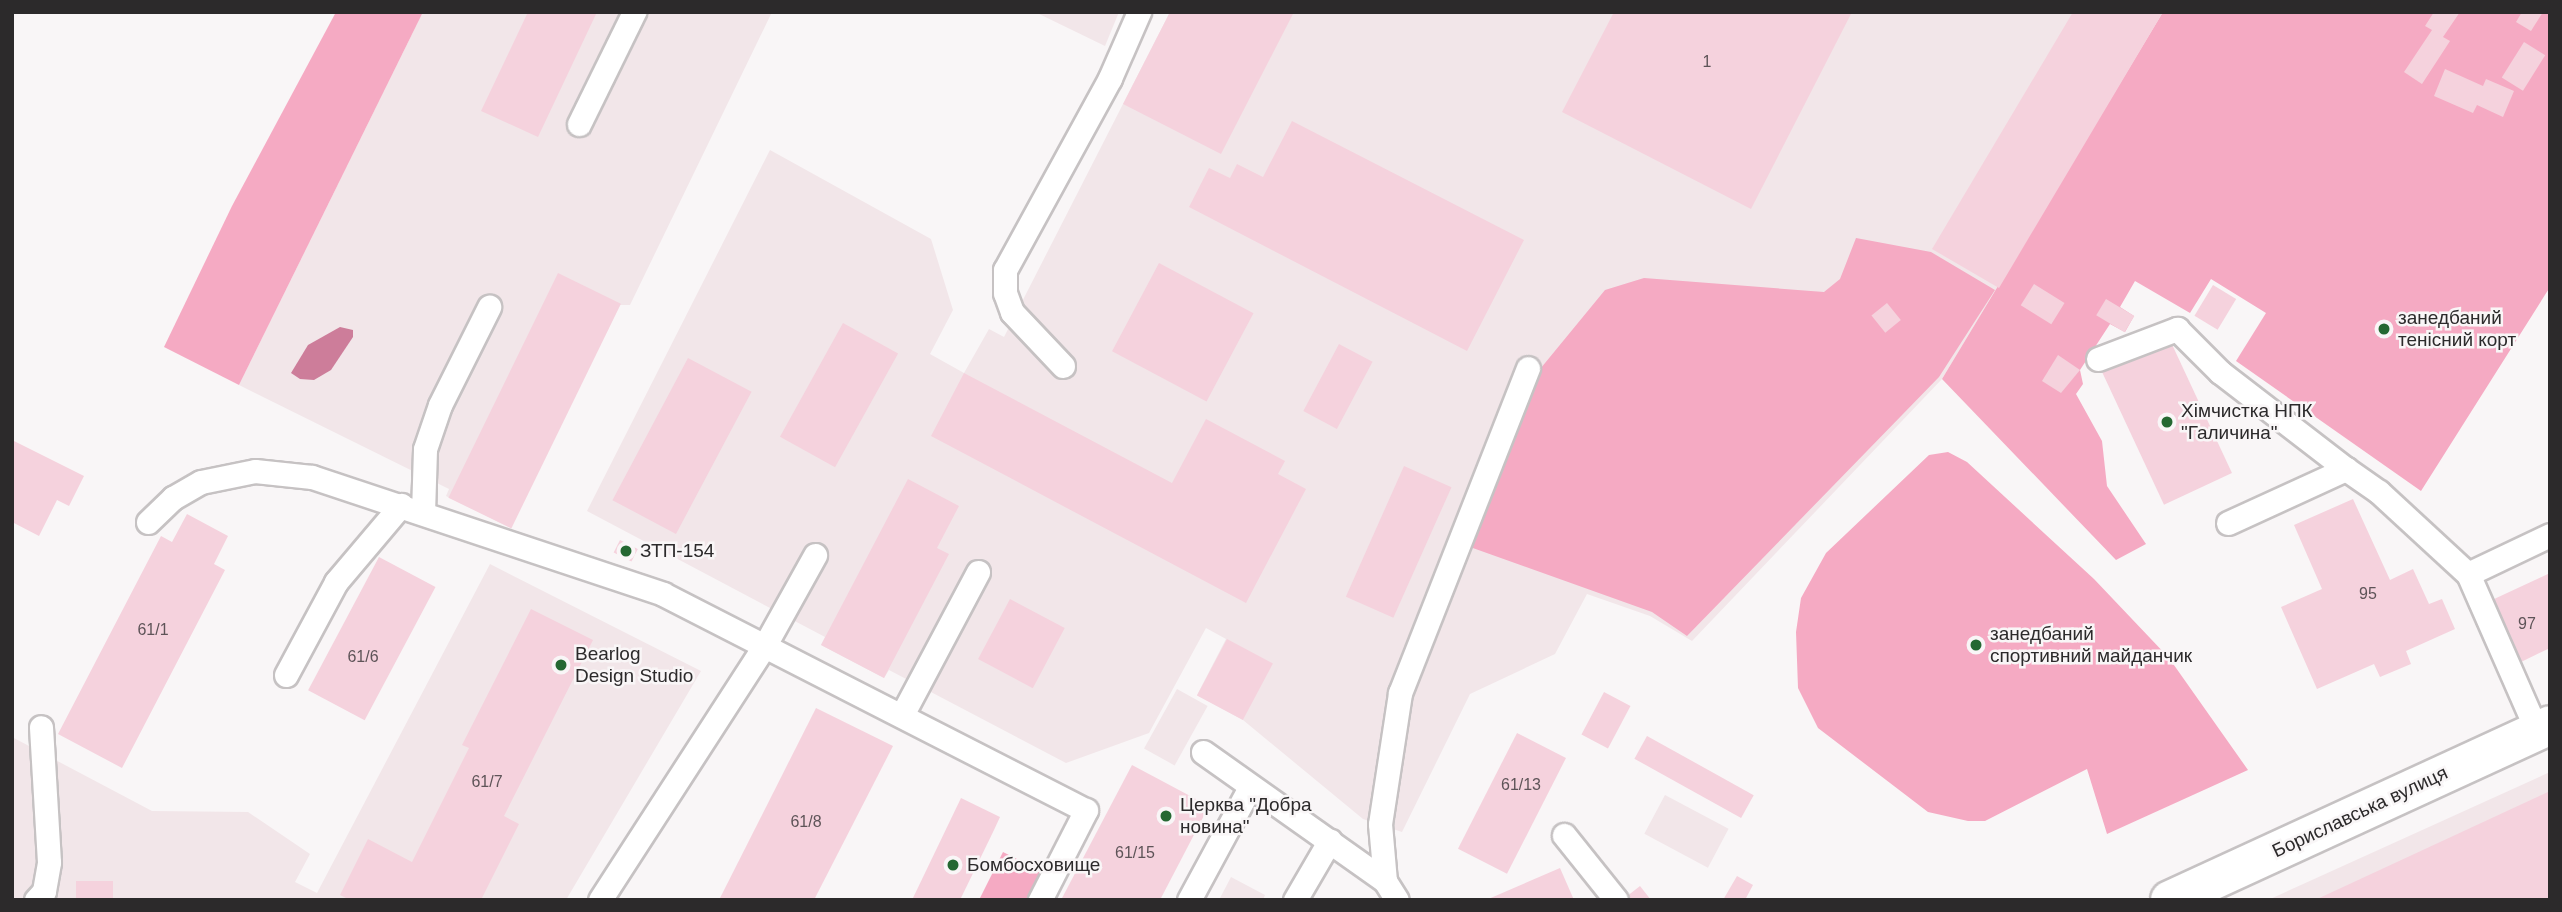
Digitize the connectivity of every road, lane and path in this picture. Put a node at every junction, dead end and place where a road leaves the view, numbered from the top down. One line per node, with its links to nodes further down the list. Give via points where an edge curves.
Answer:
1 (634, 12): 3 (lane)
2 (1139, 12): 6 (lane, via 1110,78 1005,270 1005,293 1012,312)
3 (579, 124)
4 (489, 307): 10 (lane, via 440,405 425,449)
5 (2098, 359): 8 (lane, via 2177,329 2220,372)
6 (1063, 366)
7 (1528, 368): 26 (lane, via 1400,693 1380,824)
8 (2346, 469): 12 (lane); 16 (lane, via 2379,492)
9 (401, 505): 10 (lane); 11 (lane, via 312,477 255,471 201,482 173,498); 18 (lane, via 335,582)
10 (423, 513): 17 (lane, via 663,594)
11 (148, 522)
12 (2228, 523)
13 (2550, 535): 16 (lane)
14 (815, 555): 17 (lane)
15 (978, 572): 19 (lane)
16 (2468, 574): 21 (lane)
17 (765, 645): 19 (lane); 28 (lane)
18 (286, 675)
19 (902, 715): 29 (lane, via 1086,810)
20 (41, 727): 27 (lane, via 38,740 49,862 44,891)
21 (2543, 728): 33 (street, Бориславська вулиця)
22 (1203, 752): 23 (lane)
23 (1250, 788): 25 (lane); 30 (lane)
24 (1564, 835): 32 (lane)
25 (1330, 840): 26 (lane); 31 (lane)
26 (1391, 890)
27 (36, 900)
28 (600, 900)
29 (1040, 900)
30 (1189, 900)
31 (1295, 900)
32 (1616, 900)
33 (2170, 900)

